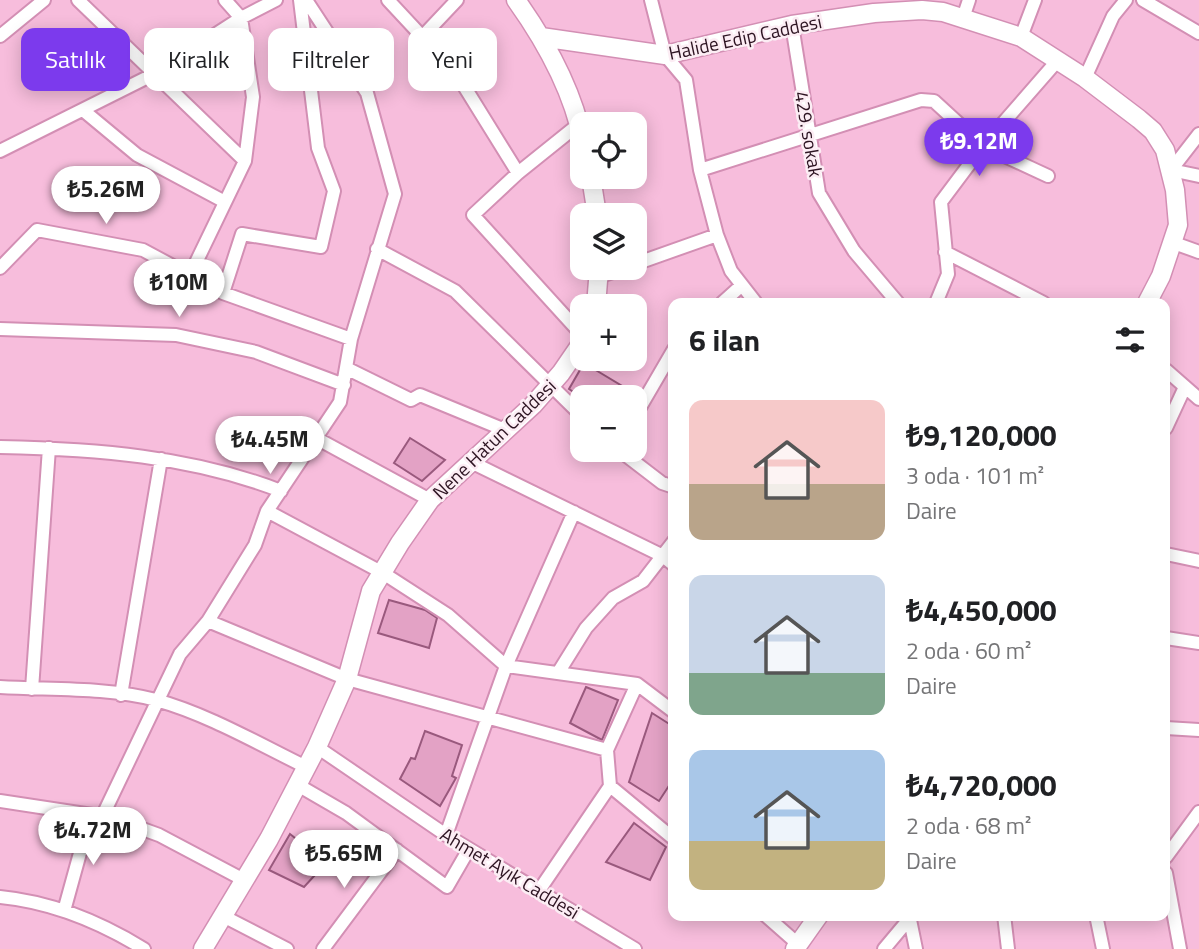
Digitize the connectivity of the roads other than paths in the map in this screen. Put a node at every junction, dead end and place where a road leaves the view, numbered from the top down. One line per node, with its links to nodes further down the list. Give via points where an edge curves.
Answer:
1 (44, 0): 22 (street)
2 (78, 0): 27 (street)
3 (225, 0): 15 (street)
4 (276, 0): 15 (street)
5 (300, 0): 55 (street, via 318,148 334,191 321,247 242,234)
6 (306, 0): 48 (street, via 367,93 385,151 395,194)
7 (388, 0): 19 (street)
8 (457, 0): 20 (street)
9 (516, 0): 23 (street)
10 (651, 0): 25 (street)
11 (969, 0): 16 (street)
12 (1035, 0): 24 (street)
13 (1126, 0): 28 (street, via 1113,16)
14 (1143, 0): 21 (street)
15 (242, 18): 18 (street); 39 (street, via 253,97)
16 (963, 18): 17 (street, Halide Edip Caddesi, via 900,10); 24 (street, Halide Edip Caddesi)
17 (792, 25): 25 (street, Halide Edip Caddesi); 36 (street, 429. sokak)
18 (226, 28)
19 (414, 28)
20 (431, 28)
21 (1199, 33)
22 (0, 36)
23 (541, 37): 25 (street, Halide Edip Caddesi); 33 (street)
24 (1021, 37): 26 (street, Halide Edip Caddesi)
25 (665, 55): 40 (street, via 686,80)
26 (1058, 60): 28 (street, Halide Edip Caddesi); 37 (street)
27 (144, 64)
28 (1085, 78): 41 (street, Halide Edip Caddesi, via 1153,131)
29 (144, 79): 32 (street)
30 (172, 91): 39 (street)
31 (467, 91): 42 (street)
32 (84, 111): 38 (street); 45 (street, via 136,155)
33 (574, 112)
34 (570, 131): 42 (street)
35 (1199, 134): 41 (street)
36 (808, 137): 37 (street, via 921,100 934,101); 40 (street); 58 (street, 429. sokak, via 819,193 854,251)
37 (982, 146): 43 (street); 49 (street, via 941,202)
38 (0, 151)
39 (245, 161): 45 (street)
40 (700, 170): 46 (street)
41 (1171, 170): 44 (street); 47 (street, Halide Edip Caddesi, via 1178,208)
42 (518, 173): 62 (street, via 473,215)
43 (1048, 176)
44 (1199, 176)
45 (225, 202): 53 (street)
46 (717, 235): 51 (street); 54 (street, via 731,271)
47 (1174, 243): 50 (street); 61 (street, Halide Edip Caddesi)
48 (377, 249): 64 (street); 70 (street, via 455,291)
49 (945, 251): 59 (street, via 947,274); 60 (street)
50 (1199, 251)
51 (647, 260)
52 (0, 268): 53 (street, via 37,230 144,250)
53 (190, 275): 55 (street)
54 (742, 285): 56 (street); 57 (street)
55 (223, 293): 64 (street)
56 (728, 298)
57 (752, 298)
58 (894, 298)
59 (938, 298)
60 (1034, 298)
61 (1149, 298)
62 (570, 323)
63 (0, 329): 69 (street, via 176,335 256,352)
64 (351, 339): 67 (street)
65 (570, 357): 70 (street, Nene Hatun Caddesi)
66 (668, 359): 72 (street)
67 (348, 369): 69 (street); 76 (street, via 411,400 420,396)
68 (1170, 374): 71 (street)
69 (344, 385): 77 (street, via 340,402)
70 (550, 387): 74 (street); 76 (street, Nene Hatun Caddesi)
71 (1185, 387): 73 (street); 75 (street)
72 (647, 395)
73 (1199, 399)
74 (570, 405)
75 (1170, 419)
76 (505, 430): 81 (street, Nene Hatun Caddesi)
77 (316, 438): 84 (street); 85 (street)
78 (0, 447): 79 (street)
79 (49, 448): 80 (street); 102 (street)
80 (161, 459): 84 (street, via 244,477); 103 (street)
81 (471, 462): 85 (street, Nene Hatun Caddesi); 87 (street)
82 (635, 462): 83 (street)
83 (668, 485)
84 (281, 491): 86 (street)
85 (430, 500): 93 (street, Nene Hatun Caddesi)
86 (267, 511): 93 (street); 94 (street, via 255,545)
87 (574, 512): 90 (street); 97 (street)
88 (668, 549): 90 (street)
89 (1170, 555): 92 (street)
90 (663, 556): 91 (street); 98 (street, via 643,581 613,597 586,628)
91 (668, 560)
92 (1199, 561)
93 (383, 573): 97 (street, via 448,615); 99 (street, Nene Hatun Caddesi, via 371,592)
94 (208, 621): 99 (street); 104 (street, via 180,654)
95 (1170, 639): 96 (street)
96 (1199, 643)
97 (506, 666): 98 (street); 106 (street)
98 (558, 673): 100 (street)
99 (346, 679): 106 (street); 109 (street, Nene Hatun Caddesi)
100 (637, 684): 105 (street); 110 (street)
101 (0, 687): 102 (street)
102 (32, 689): 103 (street)
103 (121, 695): 104 (street)
104 (156, 700): 111 (street); 116 (street)
105 (668, 707)
106 (487, 716): 110 (street); 118 (street)
107 (1170, 728): 108 (street)
108 (1199, 730)
109 (317, 747): 111 (street, Nene Hatun Caddesi); 118 (street, Ahmet Ayık Caddesi)
110 (607, 750): 113 (street)
111 (304, 766): 112 (street, Nene Hatun Caddesi)
112 (296, 785): 120 (street, via 346,813); 122 (street, Nene Hatun Caddesi)
113 (610, 786): 117 (street); 123 (street)
114 (0, 801): 116 (street)
115 (1199, 812): 121 (street)
116 (103, 815): 122 (street, via 159,835); 126 (street, via 80,853)
117 (668, 834)
118 (446, 835): 119 (street, Ahmet Ayık Caddesi)
119 (468, 849): 120 (street, via 447,887); 123 (street, Ahmet Ayık Caddesi)
120 (397, 850): 139 (street)
121 (1170, 852)
122 (244, 880): 127 (street, Nene Hatun Caddesi)
123 (538, 892): 134 (street, Ahmet Ayık Caddesi)
124 (1170, 895): 145 (street)
125 (0, 897): 126 (street)
126 (64, 911): 136 (street)
127 (223, 916): 137 (street, Nene Hatun Caddesi); 138 (street)
128 (771, 921): 135 (street)
129 (815, 921): 135 (street)
130 (906, 921): 141 (street)
131 (910, 921): 142 (street)
132 (1004, 921): 143 (street)
133 (1097, 921): 144 (street)
134 (618, 945): 140 (street, Ahmet Ayık Caddesi)
135 (797, 946)
136 (144, 949)
137 (203, 949)
138 (287, 949)
139 (323, 949)
140 (635, 949)
141 (884, 949)
142 (916, 949)
143 (1007, 949)
144 (1103, 949)
145 (1180, 949)

